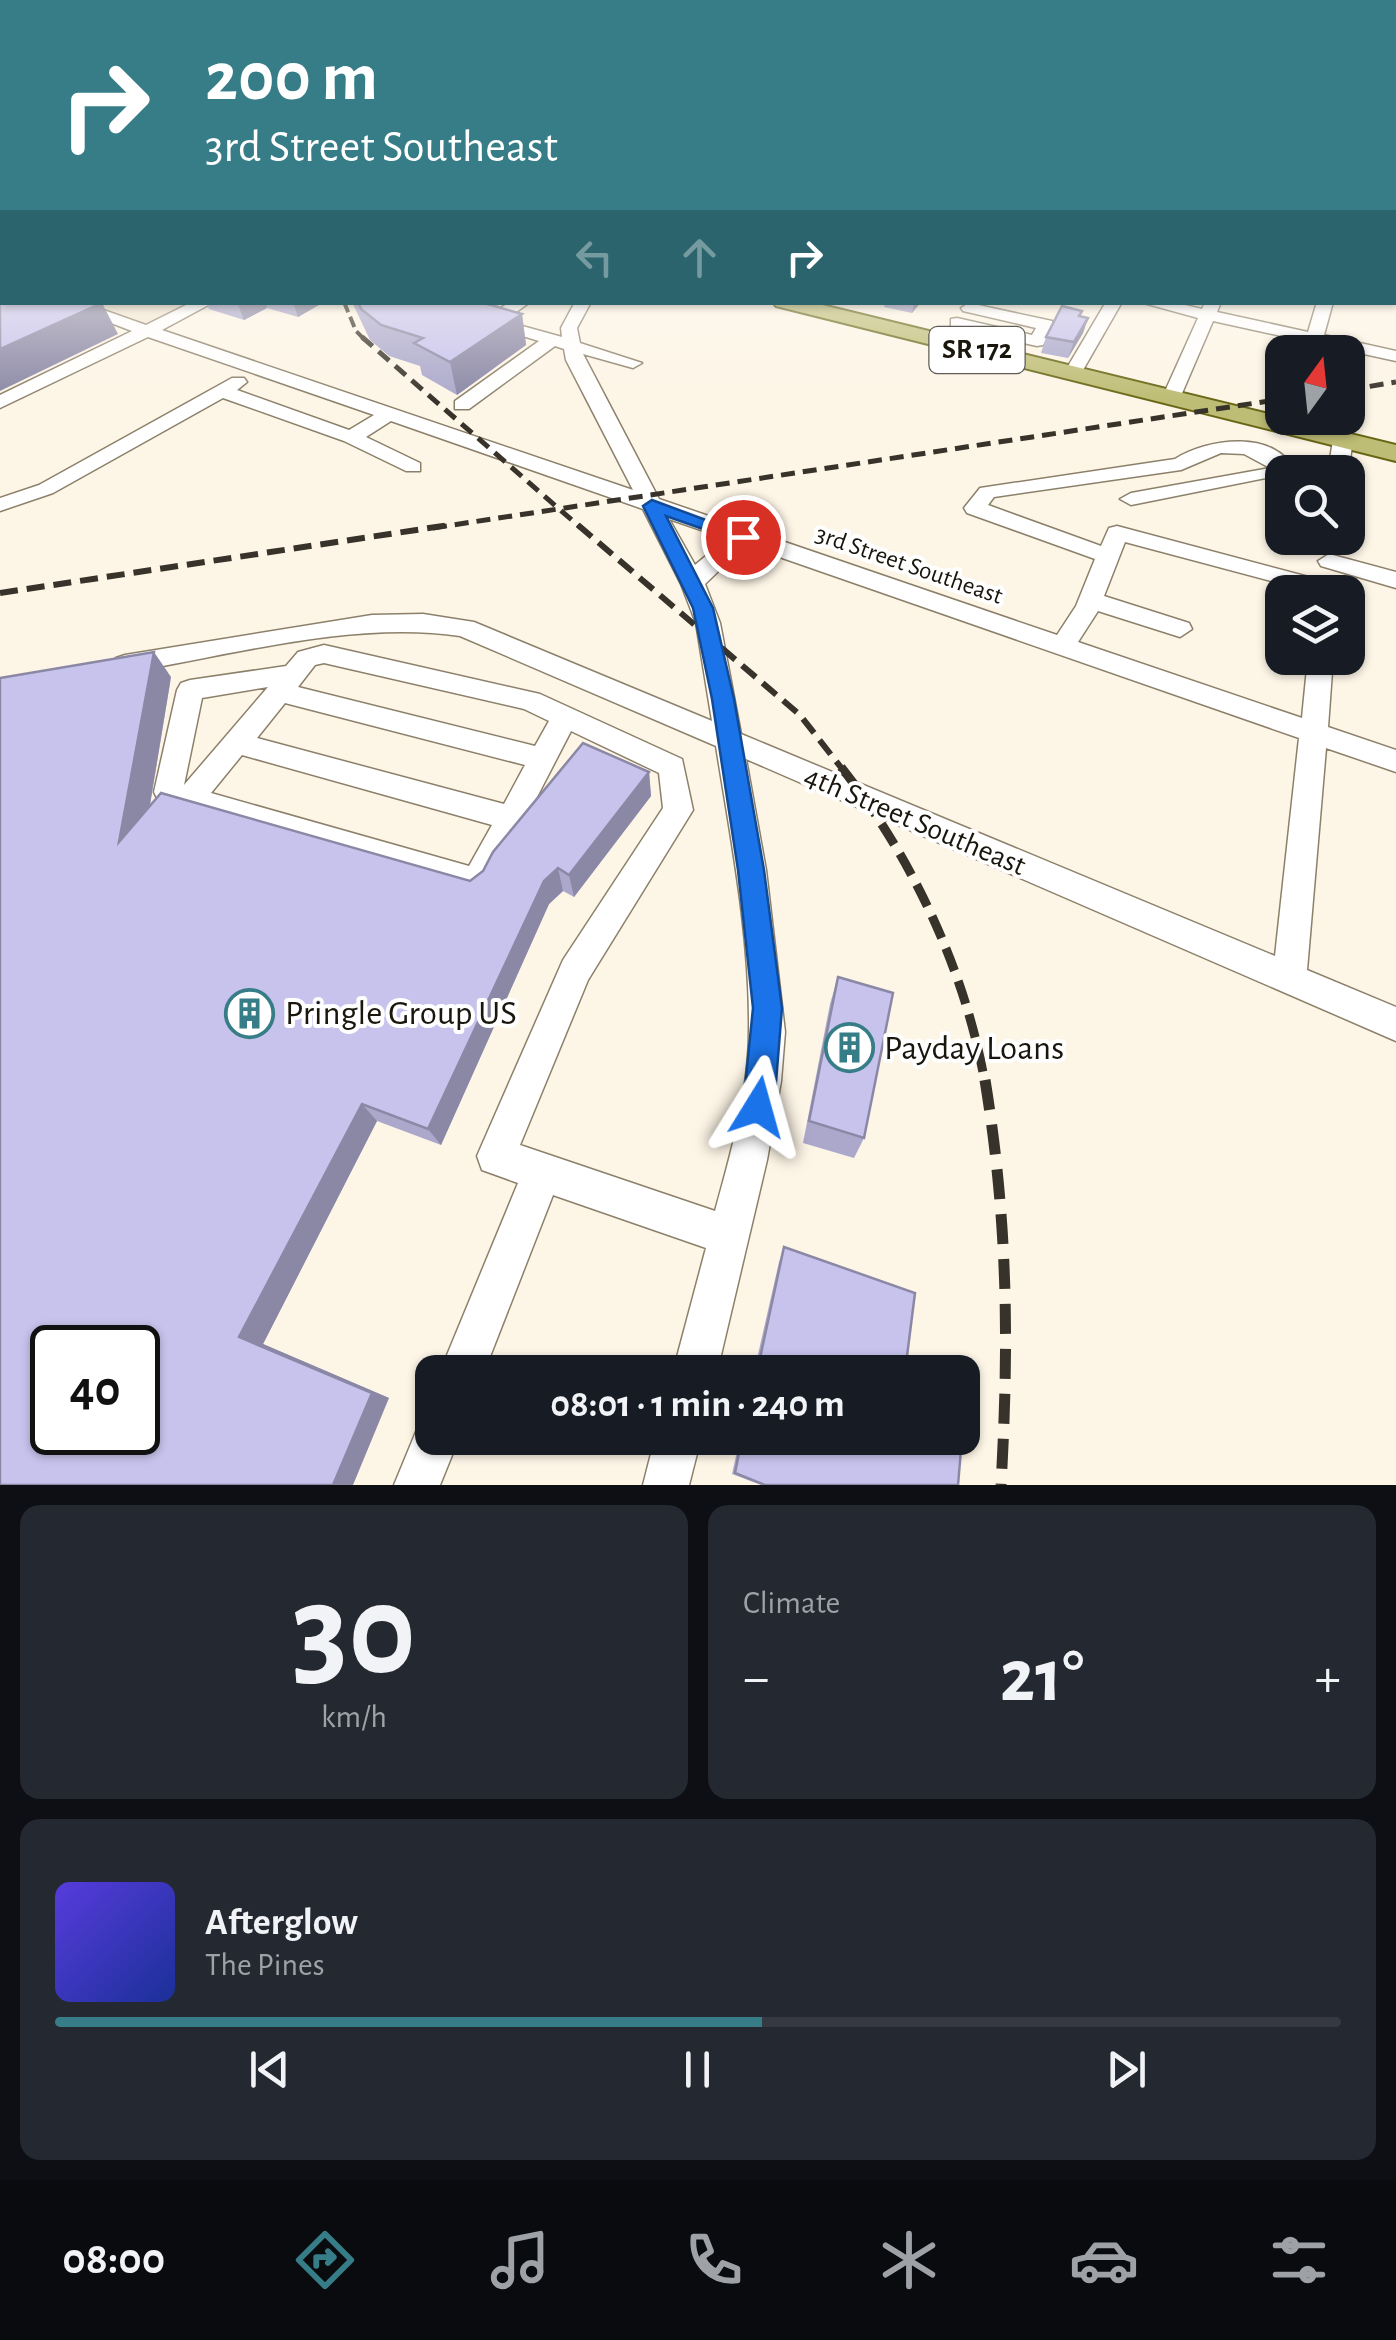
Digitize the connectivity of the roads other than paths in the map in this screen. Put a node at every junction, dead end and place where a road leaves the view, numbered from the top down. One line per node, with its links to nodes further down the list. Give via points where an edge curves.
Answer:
1 (72, 305): 13 (street, 3rd Street Southeast)
2 (200, 305): 13 (street)
3 (431, 305): 12 (street)
4 (517, 305): 12 (street)
5 (580, 305): 17 (street)
6 (795, 305): 16 (main road, SR 172)
7 (1112, 305): 22 (street)
8 (1175, 305): 10 (street)
9 (1324, 305): 15 (street)
10 (1210, 309): 14 (street); 24 (street)
11 (966, 311): 16 (street)
12 (491, 322): 17 (street)
13 (146, 331): 21 (street, 3rd Street Southeast); 25 (street)
14 (1304, 335)
15 (1316, 335)
16 (941, 341): 22 (main road, SR 172)
17 (561, 342): 20 (street); 26 (street); 36 (street)
18 (1365, 349): 19 (street)
19 (1396, 356)
20 (632, 363)
21 (258, 370): 23 (street); 27 (street, 3rd Street Southeast)
22 (1072, 374): 24 (main road, SR 172)
23 (222, 391): 28 (street); 35 (street, via 46,489)
24 (1170, 398): 29 (main road, SR 172)
25 (0, 402)
26 (462, 405)
27 (388, 415): 28 (street); 36 (street, 3rd Street Southeast)
28 (351, 437): 32 (street)
29 (1342, 440): 30 (main road, SR 172); 31 (street)
30 (1396, 453)
31 (1340, 455)
32 (413, 466)
33 (1142, 470): 34 (street); 34 (street, via 1232,446 1260,450 1286,471); 40 (street, via 987,492 975,508)
34 (1131, 499): 37 (street)
35 (0, 506)
36 (652, 506): 38 (street, 3rd Street Southeast); 43 (street)
37 (1118, 533): 40 (street); 41 (street)
38 (773, 548): 43 (street, via 720,554); 46 (street, 3rd Street Southeast)
39 (1344, 555): 42 (street)
40 (1108, 556): 44 (street)
41 (1269, 575)
42 (1396, 580)
43 (693, 584): 52 (street, via 712,638)
44 (1091, 600): 45 (street); 46 (street)
45 (1180, 629)
46 (1062, 647): 51 (street, 3rd Street Southeast)
47 (95, 669): 52 (street, 4th Street Southeast, via 352,626 434,622 476,632)
48 (1320, 675): 51 (street)
49 (287, 683): 50 (street, via 307,658 324,654 532,701); 53 (street); 54 (street); 56 (street, via 190,690 168,792)
50 (564, 716): 54 (street); 60 (street, via 672,767 678,810 574,970 496,1156)
51 (1315, 734): 55 (street, 3rd Street Southeast); 58 (street)
52 (729, 740): 58 (street, 4th Street Southeast); 61 (street, via 768,1032)
53 (237, 743): 56 (street); 57 (street)
54 (542, 759): 57 (street)
55 (1396, 762)
56 (190, 799): 57 (street, via 477,882)
57 (511, 818)
58 (1289, 980): 59 (street, 4th Street Southeast)
59 (1396, 1024)
60 (542, 1172): 61 (street); 62 (street)
61 (729, 1236): 63 (street)
62 (469, 1355)
63 (698, 1355)
64 (429, 1455): 66 (street)
65 (674, 1455): 67 (street)
66 (417, 1485)
67 (666, 1485)

